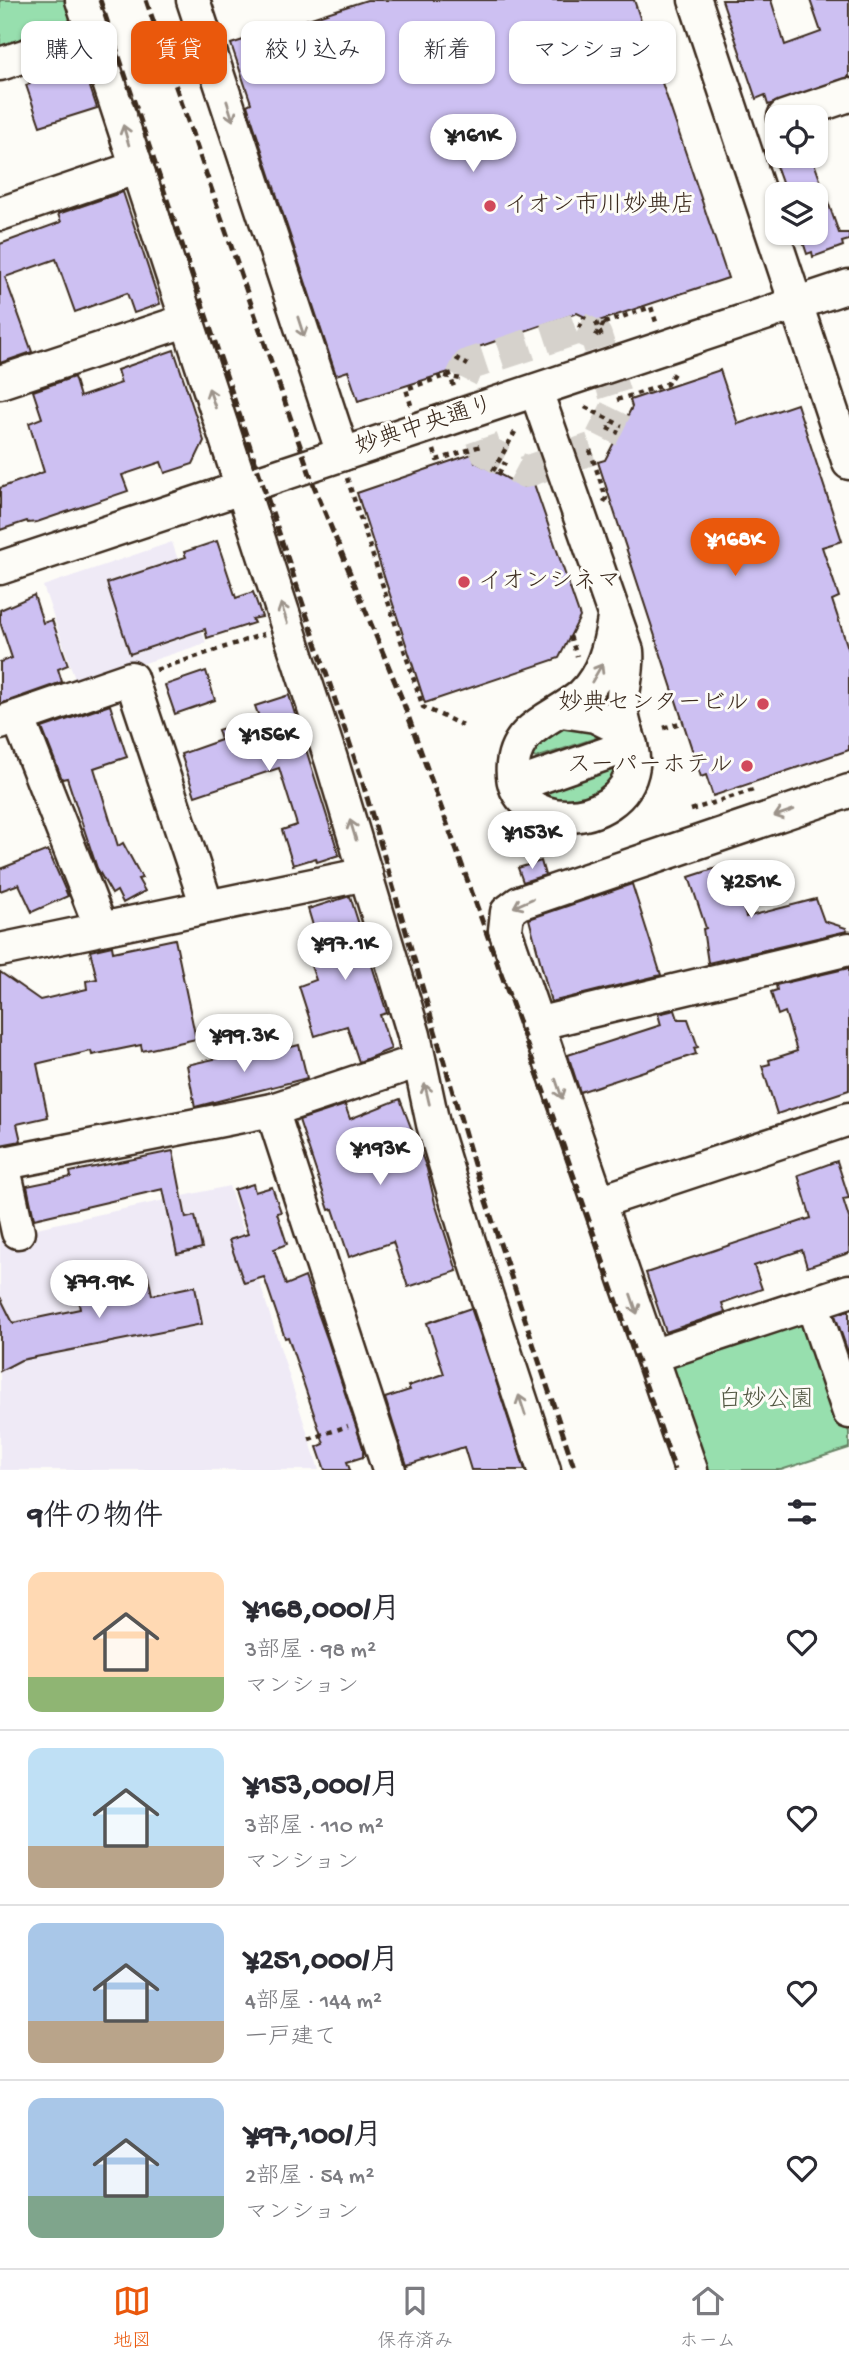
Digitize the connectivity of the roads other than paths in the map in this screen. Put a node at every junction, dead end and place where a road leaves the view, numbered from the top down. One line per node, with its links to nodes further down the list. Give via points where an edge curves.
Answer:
1 (82, 0): 4 (street)
2 (695, 0): 11 (street)
3 (197, 1): 20 (street, one-way to 20)
4 (88, 21)
5 (21, 57): 6 (street)
6 (0, 64)
7 (108, 84): 12 (street, one-way to 7)
8 (849, 95): 9 (street)
9 (819, 105)
10 (765, 124): 11 (street)
11 (740, 132): 15 (street)
12 (135, 168): 13 (street); 16 (street)
13 (0, 214)
14 (849, 286): 15 (street, 妙典中央通り)
15 (797, 303): 18 (street, 妙典中央通り); 19 (street)
16 (186, 321): 17 (street); 21 (street, one-way to 16)
17 (0, 382)
18 (536, 391): 20 (street, 妙典中央通り); 23 (street)
19 (849, 463)
20 (345, 465): 21 (street, 妙典中央通り)
21 (242, 487): 22 (street, 妙典中央通り); 29 (street, one-way to 21)
22 (0, 568)
23 (614, 618): 24 (street, one-way to 23, via 584,693 598,673 610,646); 26 (street, via 627,651 622,711)
24 (562, 711): 26 (street, via 595,716); 27 (street, via 523,739 513,764)
25 (9, 720): 30 (street, via 131,678); 31 (street)
26 (629, 739): 27 (street); 27 (street, via 633,767 617,796 585,816 563,818 545,813 528,803)
27 (517, 785)
28 (849, 791): 34 (street, one-way to 34, via 519,904 507,912 505,930)
29 (366, 874): 30 (street); 35 (street)
30 (207, 906): 31 (street)
31 (101, 928): 32 (street)
32 (0, 950)
33 (849, 950): 34 (street)
34 (536, 1024): 39 (street, one-way to 39)
35 (419, 1060): 36 (street); 46 (street, one-way to 35, via 433,1124)
36 (272, 1110): 38 (street); 45 (street)
37 (849, 1119): 39 (street)
38 (1, 1164): 40 (street)
39 (599, 1202): 43 (street, one-way to 43)
40 (18, 1232)
41 (849, 1291): 42 (street)
42 (812, 1303): 43 (street); 44 (street)
43 (652, 1356): 47 (street)
44 (849, 1412)
45 (389, 1470)
46 (544, 1470)
47 (691, 1470)

